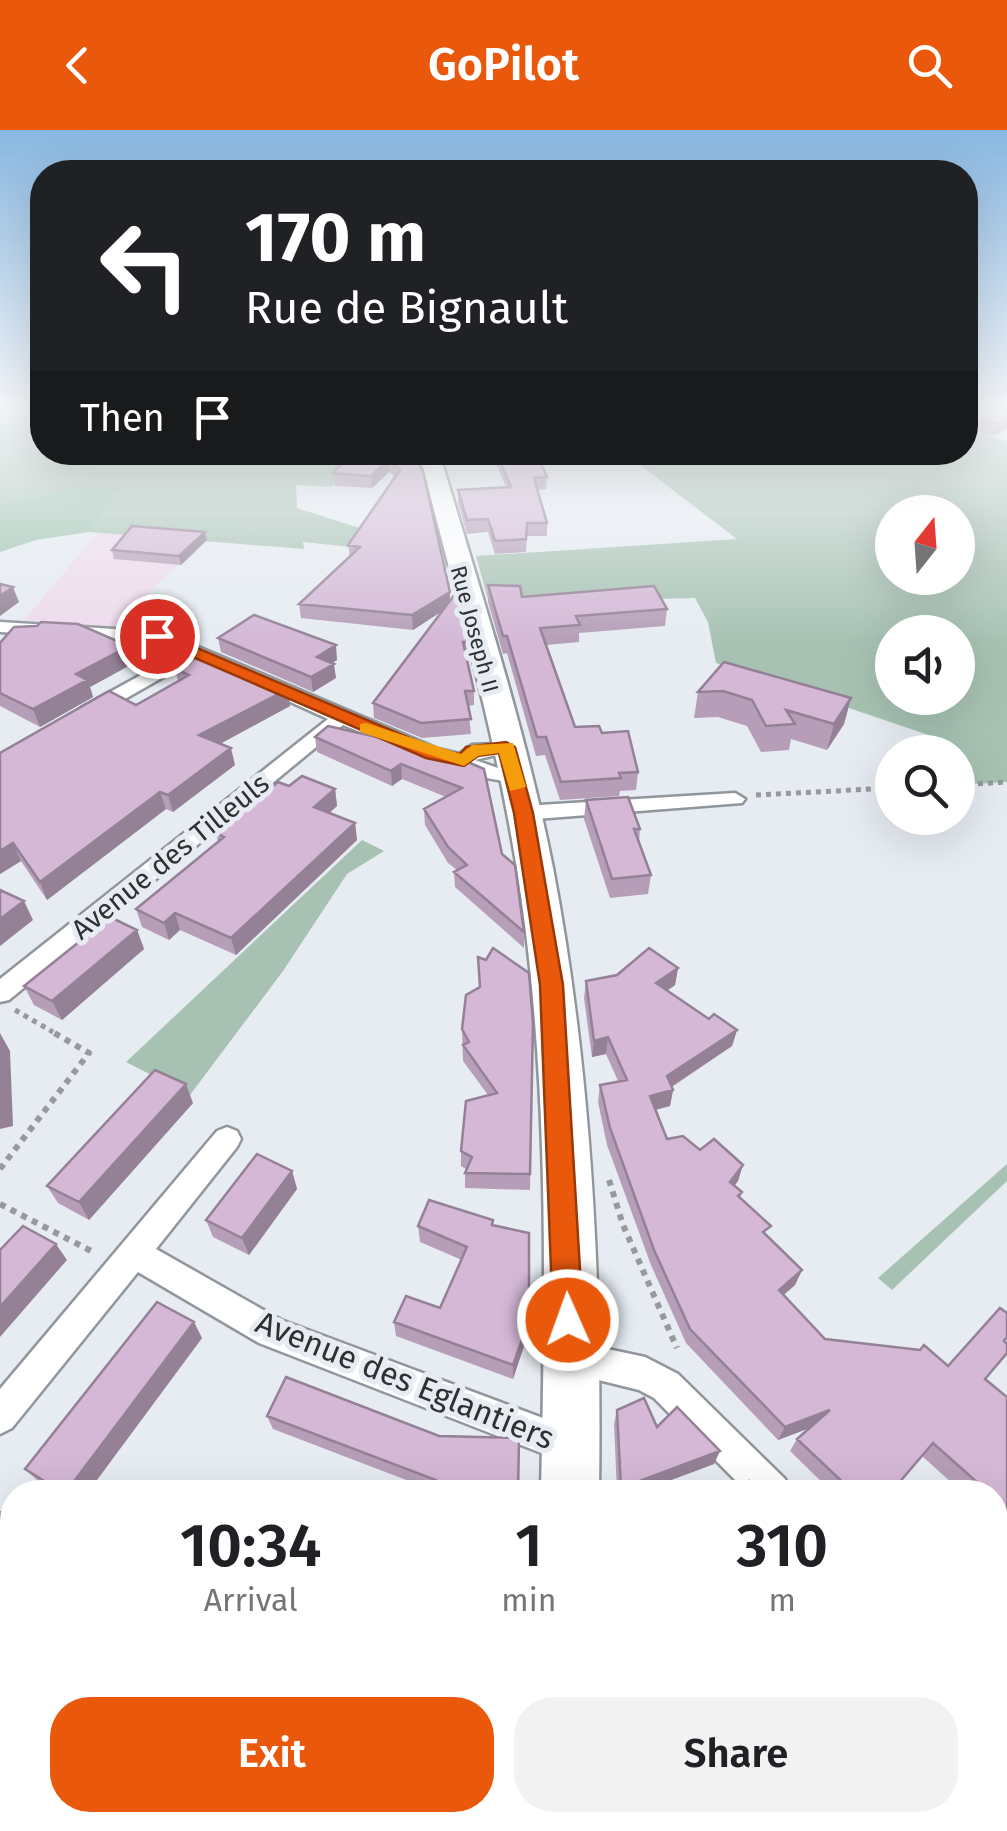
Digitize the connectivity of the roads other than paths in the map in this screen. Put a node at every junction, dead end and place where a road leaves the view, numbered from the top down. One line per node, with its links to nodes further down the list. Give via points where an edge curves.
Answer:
1 (437, 485): 6 (main road, Rue Joseph II)
2 (0, 627): 3 (street, via 157,636)
3 (197, 651): 4 (street); 5 (street)
4 (341, 718): 6 (street); 8 (street, Avenue des Tilleuls)
5 (66, 724)
6 (502, 774): 7 (street); 11 (main road, Rue Joseph II, via 544,922 558,1053)
7 (735, 799)
8 (0, 993)
9 (227, 1139): 10 (street)
10 (130, 1262): 12 (street); 13 (street, Avenue des Eglantiers, via 271,1332)
11 (570, 1358): 13 (main road, Rue Joseph II); 15 (street, via 645,1374 666,1386)
12 (0, 1416)
13 (570, 1446): 14 (main road, Rue Joseph II)
14 (570, 1480)
15 (760, 1480)

